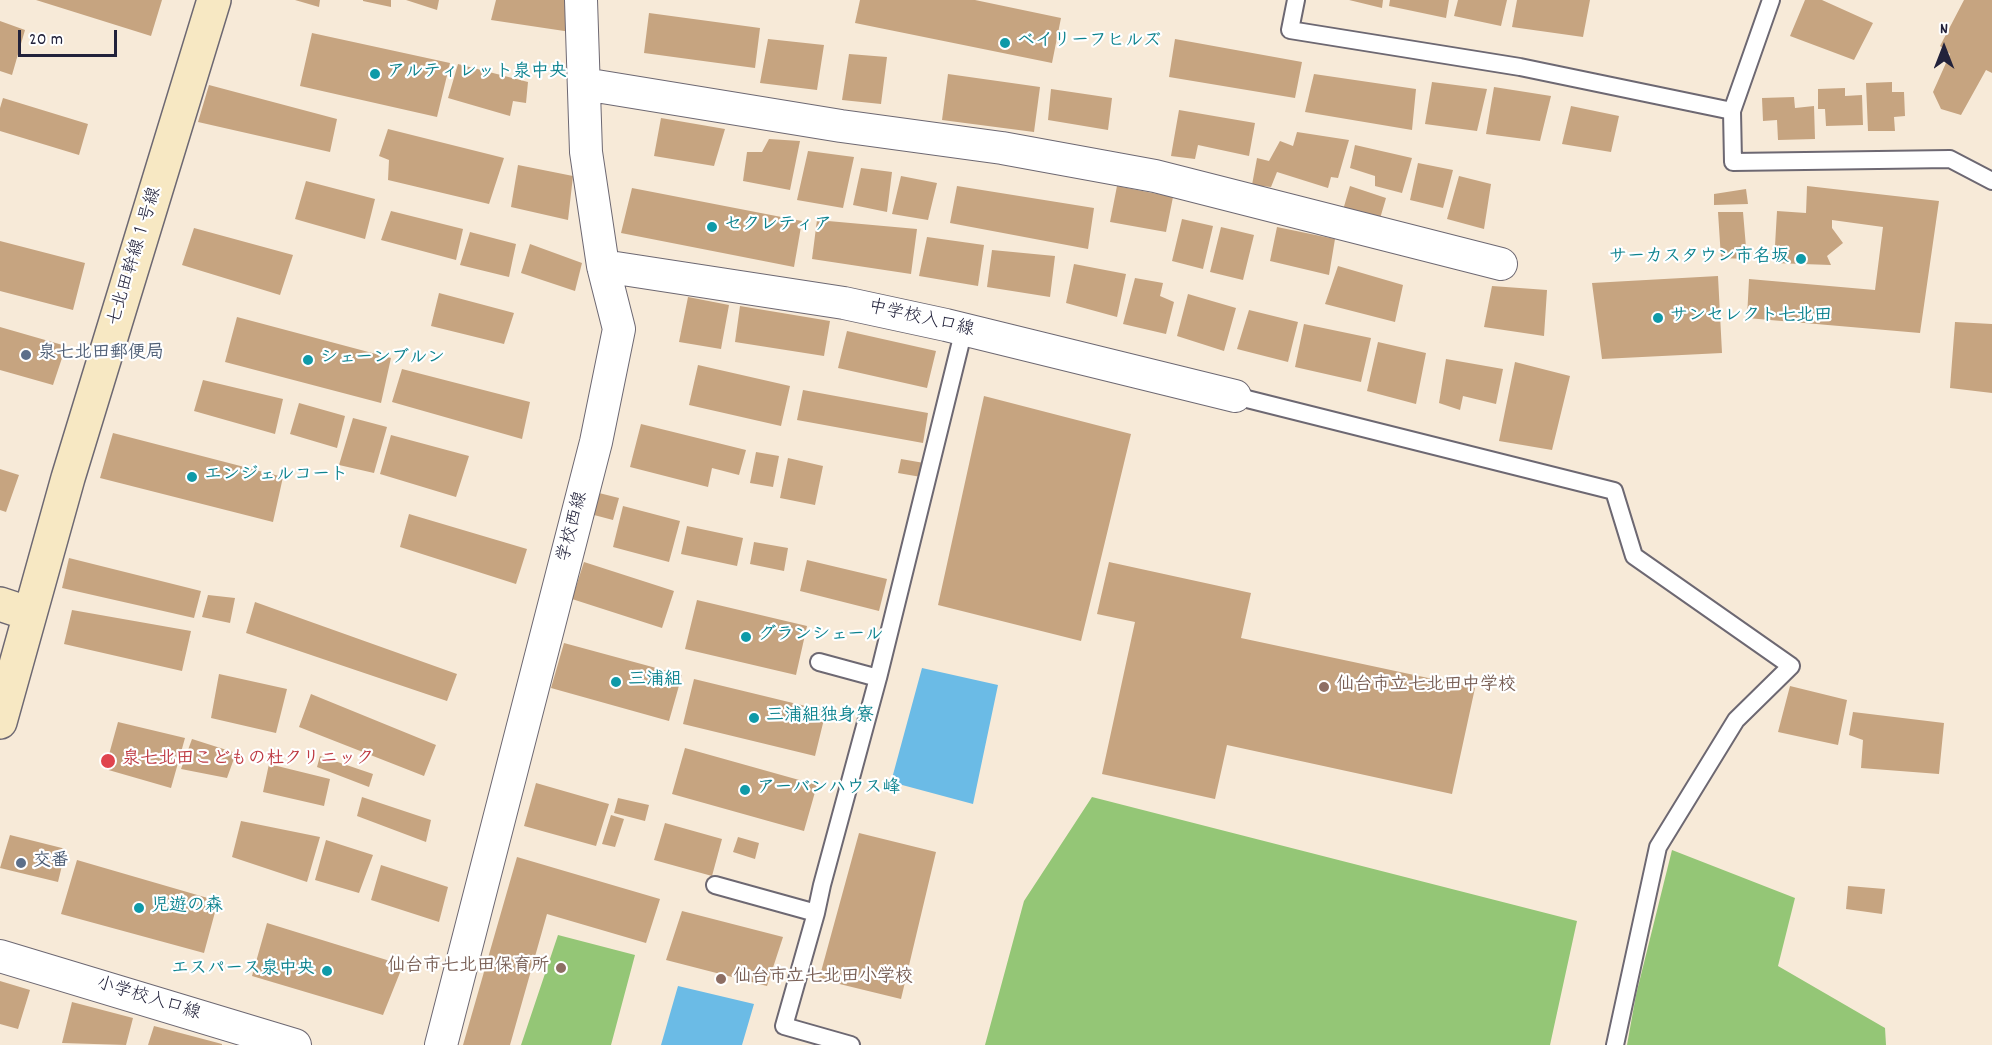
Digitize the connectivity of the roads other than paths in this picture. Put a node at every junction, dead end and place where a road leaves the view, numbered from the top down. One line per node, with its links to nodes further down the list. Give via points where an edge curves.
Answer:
1 (214, 0): 12 (street, 七北田幹線１号線, via 68,478)
2 (581, 0): 5 (street, 学校西線)
3 (1296, 0): 6 (lane, via 1290,30 1520,67)
4 (1771, 0): 6 (lane)
5 (584, 84): 8 (street, via 1002,148 1155,176); 9 (street, 学校西線, via 586,152)
6 (1732, 111): 7 (lane, via 1733,162 1950,159)
7 (1992, 181)
8 (1502, 264)
9 (603, 266): 10 (street, 中学校入口線, via 844,303); 20 (street, 学校西線, via 619,330 596,442)
10 (964, 329): 11 (street, 中学校入口線); 14 (lane)
11 (1235, 396): 22 (lane, via 1614,491 1634,556 1791,666 1736,720 1658,848)
12 (15, 609): 15 (street, 七北田幹線１号線)
13 (819, 662): 14 (lane)
14 (878, 678): 17 (lane)
15 (0, 722)
16 (715, 885): 17 (lane)
17 (816, 913): 21 (lane, via 784,1026)
18 (0, 956): 19 (street, 小学校入口線)
19 (295, 1045)
20 (441, 1045)
21 (851, 1045)
22 (1615, 1045)

